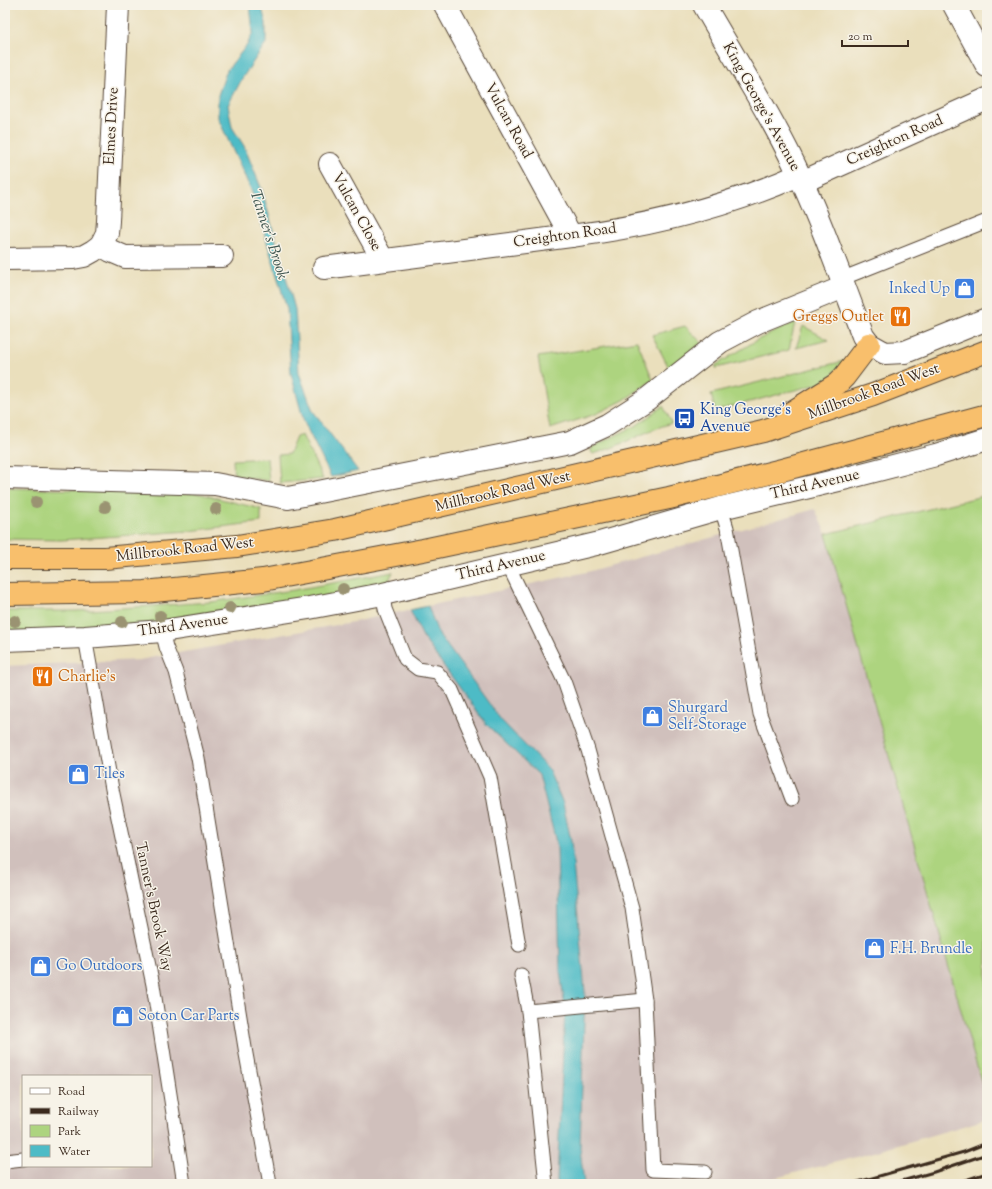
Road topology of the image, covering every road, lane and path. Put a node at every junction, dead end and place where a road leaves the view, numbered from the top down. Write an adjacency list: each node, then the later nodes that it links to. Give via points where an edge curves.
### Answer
1 (118, 5): 11 (street, Elmes Drive, via 108,221 107,233)
2 (445, 5): 10 (street, Vulcan Road)
3 (704, 5): 8 (street, King George's Avenue)
4 (954, 5): 5 (street)
5 (987, 66)
6 (987, 99): 8 (street, Creighton Road)
7 (330, 164): 14 (street, Vulcan Close)
8 (801, 178): 10 (street, Creighton Road, via 669,218); 16 (street, King George's Avenue)
9 (987, 221): 16 (lane)
10 (570, 236): 14 (street, Creighton Road)
11 (101, 245): 12 (street, via 125,257); 13 (street, via 84,256 73,258)
12 (222, 256)
13 (5, 259)
14 (383, 260): 15 (street, Creighton Road)
15 (324, 268)
16 (842, 283): 18 (street, King George's Avenue, via 863,336); 23 (street, via 720,342 646,400 607,425 570,442 288,498 215,484)
17 (987, 319): 18 (street, Millbrook Road West, via 905,352 885,353)
18 (869, 344): 21 (highway, via 836,384)
19 (987, 350): 21 (highway, Millbrook Road West, via 873,395)
20 (987, 415): 27 (highway, via 669,498 424,550 263,580 144,592)
21 (763, 431): 25 (highway, Millbrook Road West, via 328,531 237,546 105,558)
22 (987, 439): 24 (street, Third Avenue, via 847,478)
23 (5, 478)
24 (721, 508): 26 (street, Third Avenue, via 596,544); 32 (lane, via 727,528 760,714)
25 (5, 558)
26 (508, 565): 28 (street, Third Avenue); 35 (lane, via 564,681 588,750 632,908)
27 (5, 594)
28 (383, 594): 29 (street, Third Avenue); 33 (lane, via 385,610 405,659 418,669 437,672 452,690 490,777)
29 (162, 630): 30 (street, Third Avenue); 41 (lane, via 176,672 198,758)
30 (85, 637): 31 (street, Third Avenue); 40 (lane, Tanner's Brook Way, via 112,789 153,985)
31 (5, 640)
32 (792, 799)
33 (519, 945)
34 (521, 975): 36 (lane)
35 (645, 1000): 36 (lane); 39 (lane, via 654,1170)
36 (528, 1011): 42 (lane)
37 (22, 1159): 38 (lane)
38 (5, 1161)
39 (705, 1172)
40 (184, 1184)
41 (270, 1184)
42 (546, 1184)

